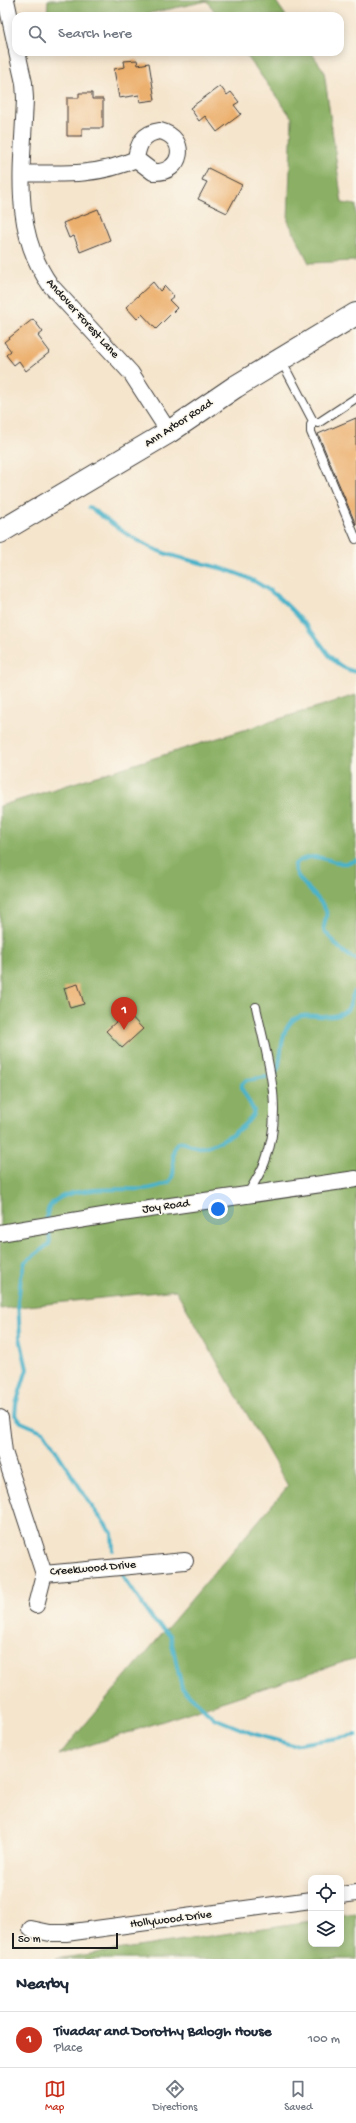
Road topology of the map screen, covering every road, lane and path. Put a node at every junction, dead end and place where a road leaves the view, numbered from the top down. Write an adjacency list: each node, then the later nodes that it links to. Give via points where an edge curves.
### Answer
1 (6, 0): 2 (street)
2 (12, 28)
3 (18, 56): 5 (street, Andover Forest Lane, via 25,98)
4 (136, 159): 5 (street, via 123,165 88,173)
5 (22, 173): 10 (street, Andover Forest Lane, via 23,219 31,252 39,270 66,304 131,373)
6 (356, 314): 7 (main road, Ann Arbor Road)
7 (280, 360): 9 (lane); 10 (main road, Ann Arbor Road)
8 (356, 398): 9 (lane, via 318,423)
9 (313, 421): 12 (lane, via 310,425 311,432)
10 (169, 432): 11 (main road, Ann Arbor Road)
11 (0, 532)
12 (356, 539)
13 (256, 1007): 15 (lane, via 275,1103 272,1135 265,1163)
14 (356, 1179): 15 (street, Joy Road)
15 (247, 1195): 16 (street, Joy Road)
16 (0, 1234)
17 (0, 1418): 19 (street, Creekwood Drive, via 4,1452)
18 (185, 1561): 19 (street, Creekwood Drive)
19 (44, 1574): 20 (street)
20 (36, 1605)
21 (356, 1893): 22 (street)
22 (344, 1895)
23 (308, 1900): 24 (street, Hollywood Drive, via 66,1933)
24 (31, 1929)

